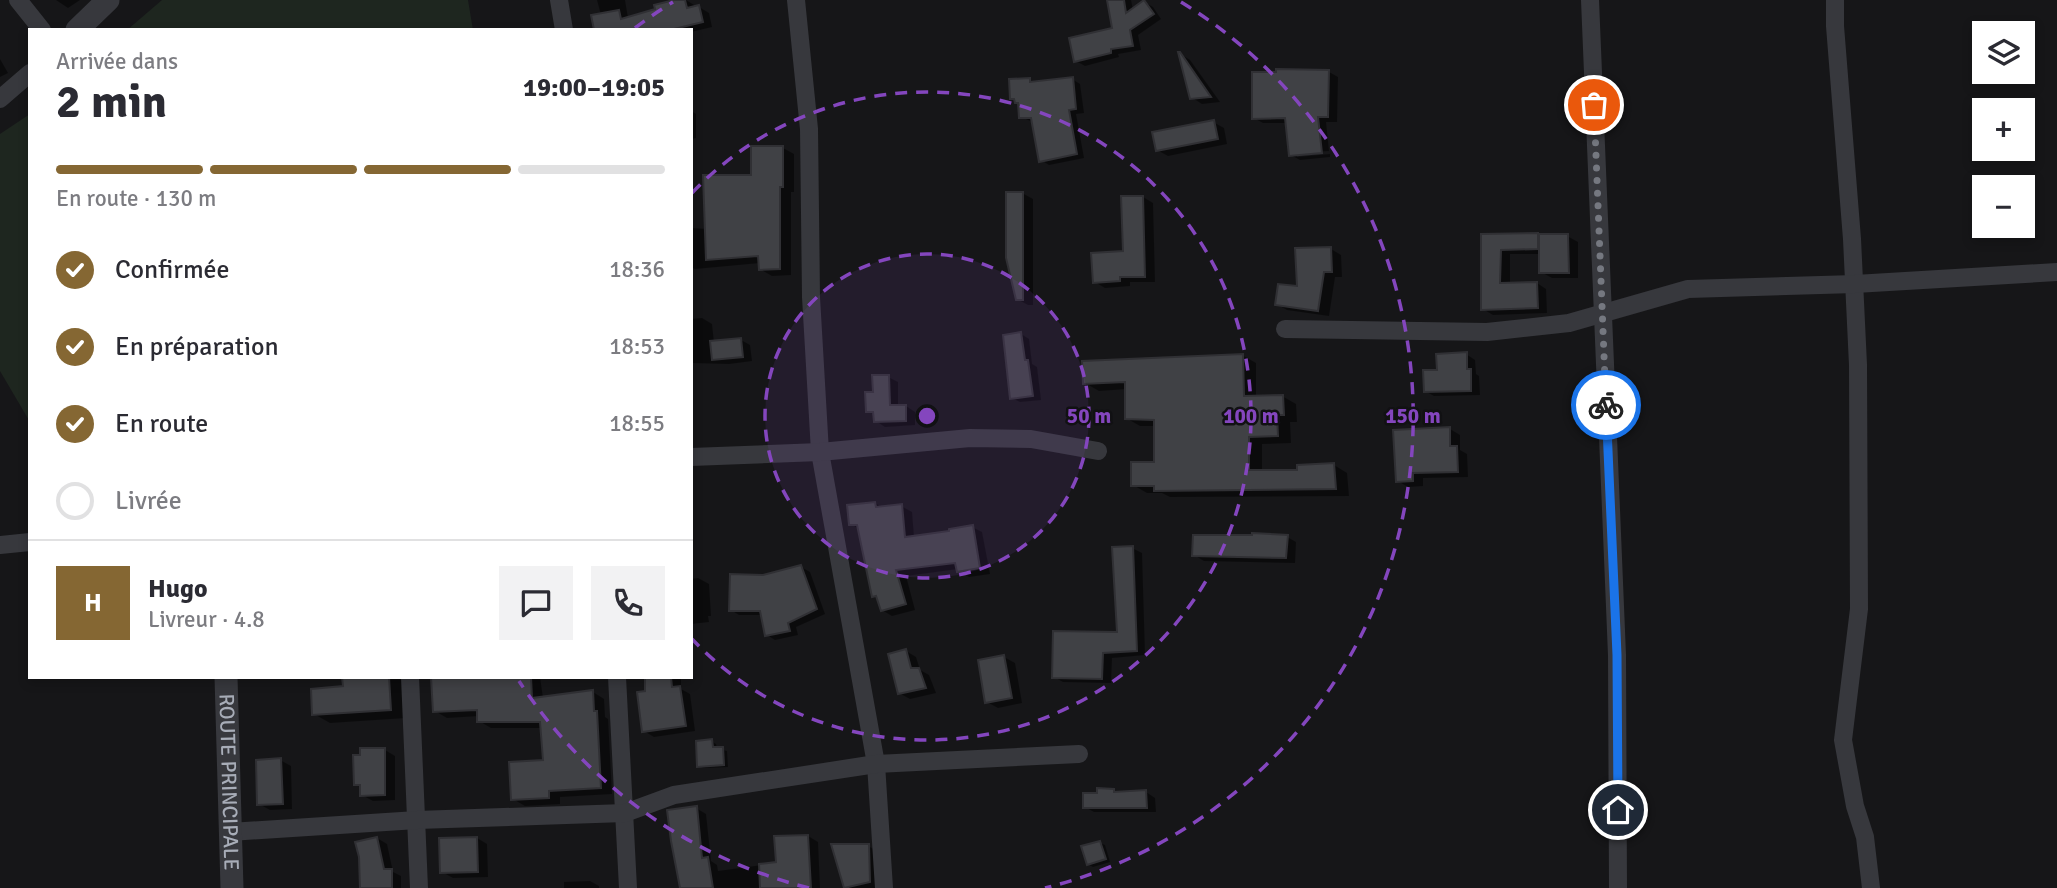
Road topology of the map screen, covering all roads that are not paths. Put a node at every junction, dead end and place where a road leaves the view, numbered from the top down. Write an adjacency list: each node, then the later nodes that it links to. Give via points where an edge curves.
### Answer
1 (18, 0): 7 (street)
2 (108, 0): 8 (street)
3 (559, 0): 9 (street)
4 (796, 0): 17 (street, via 809,129 811,297)
5 (1590, 0): 14 (street)
6 (1835, 0): 13 (street)
7 (40, 28)
8 (79, 28)
9 (564, 28)
10 (28, 75): 11 (street)
11 (0, 100)
12 (2057, 272): 13 (street)
13 (1854, 284): 14 (street, via 1688,289); 34 (street, via 1859,609 1843,740 1865,837)
14 (1602, 314): 15 (street, via 1569,323 1487,332); 33 (street, via 1617,655)
15 (1285, 329)
16 (1098, 451): 17 (street, via 1031,439 970,438)
17 (820, 452): 18 (street); 25 (street)
18 (693, 457)
19 (28, 542): 20 (street)
20 (0, 545)
21 (226, 679): 28 (street, ROUTE PRINCIPALE)
22 (411, 679): 27 (street)
23 (617, 679): 26 (street)
24 (1079, 754): 25 (street)
25 (876, 764): 26 (street, via 674,795); 32 (street)
26 (625, 813): 27 (street); 31 (street)
27 (417, 820): 28 (street); 30 (street)
28 (230, 832): 29 (street, ROUTE PRINCIPALE)
29 (232, 888)
30 (419, 888)
31 (628, 888)
32 (884, 888)
33 (1618, 888)
34 (1871, 888)

